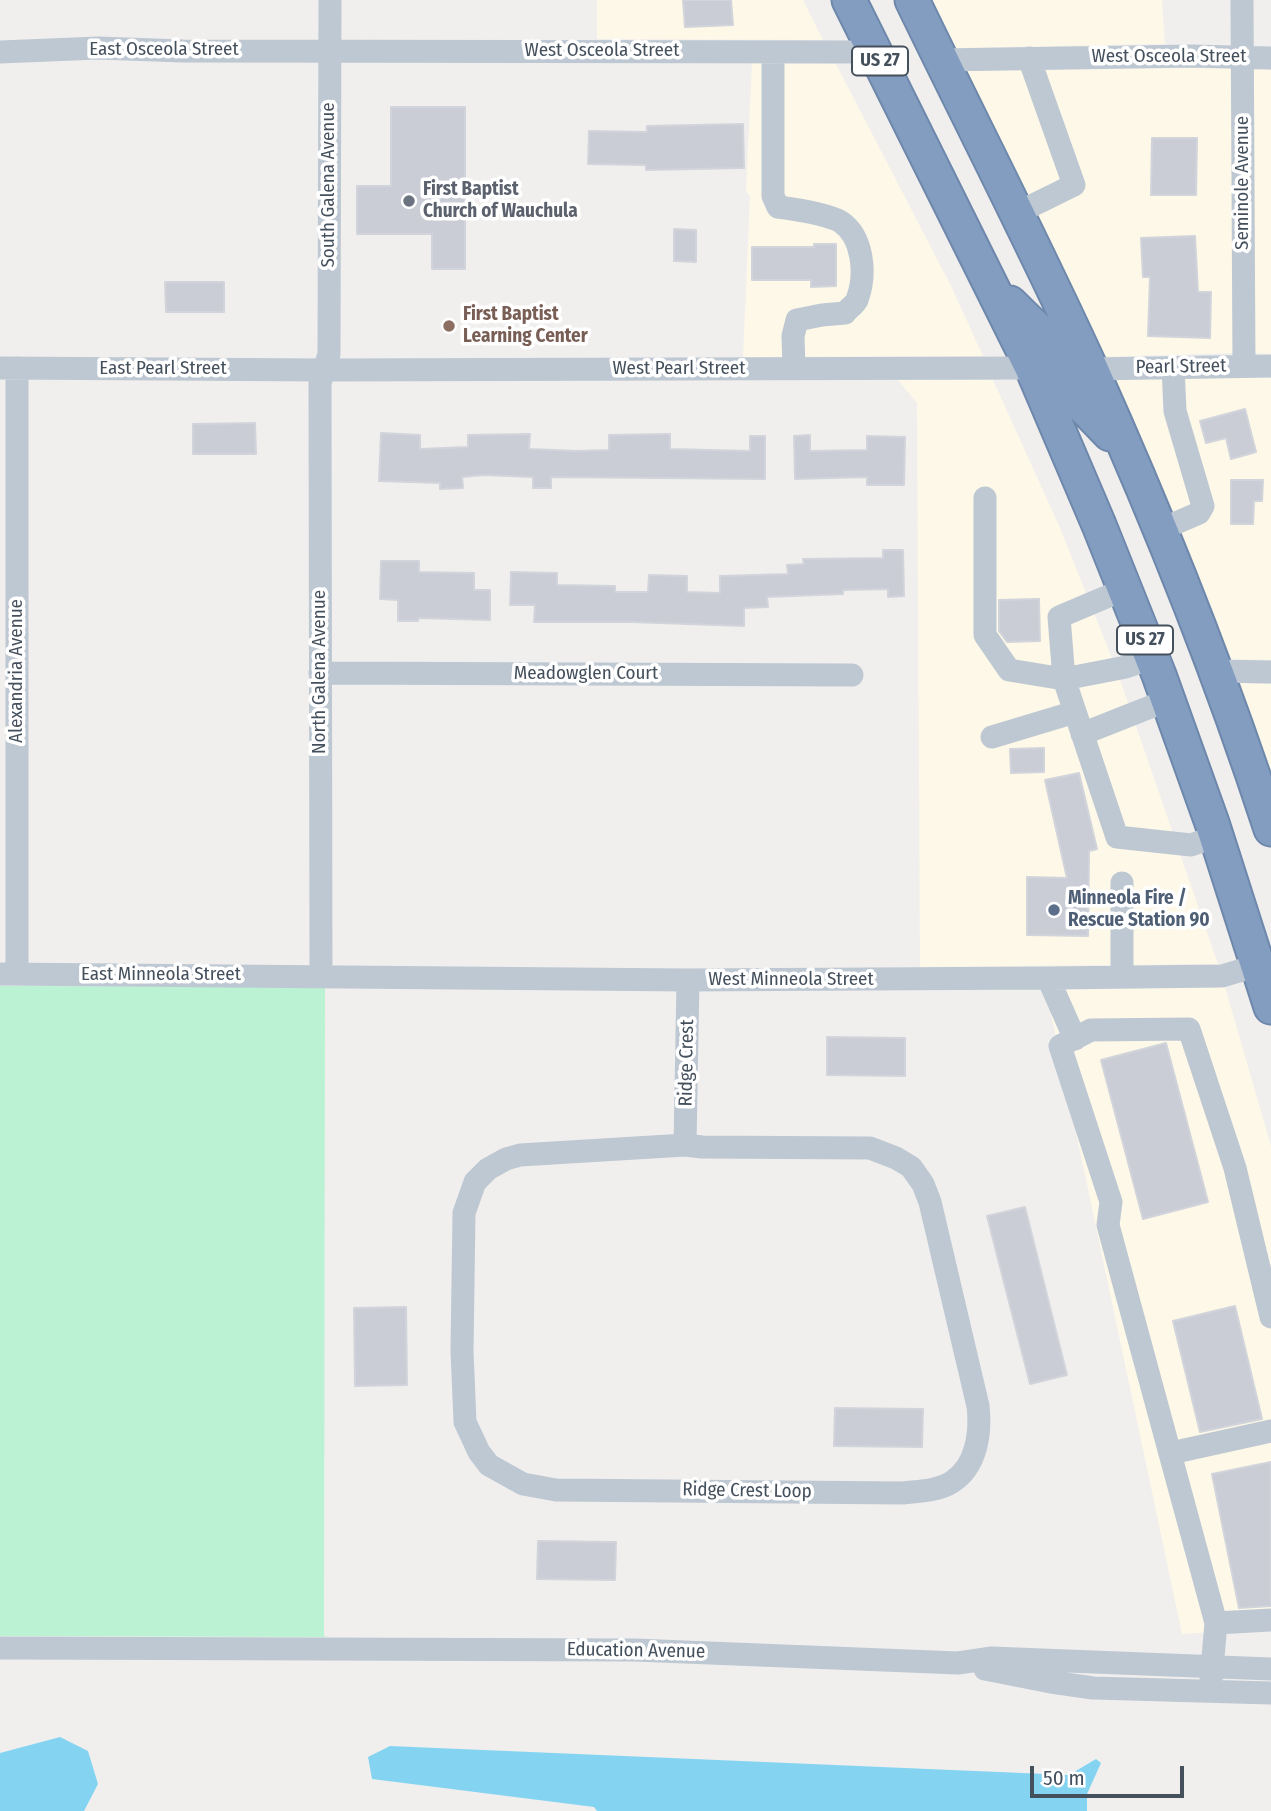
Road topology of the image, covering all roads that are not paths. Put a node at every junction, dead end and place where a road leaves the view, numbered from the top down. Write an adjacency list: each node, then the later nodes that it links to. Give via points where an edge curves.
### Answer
1 (330, 0): 5 (street, South Galena Avenue)
2 (849, 0): 8 (highway, US 27)
3 (912, 0): 12 (highway, US 27)
4 (1242, 0): 9 (street, Seminole Avenue)
5 (328, 50): 6 (street, East Osceola Street); 7 (street, West Osceola Street); 22 (street, South Galena Avenue, via 329,354)
6 (0, 52)
7 (773, 52): 8 (street, West Osceola Street); 19 (street, via 772,196 778,207 841,222 858,241 861,271 858,299 845,313 797,320)
8 (875, 52): 14 (highway, US 27)
9 (1243, 57): 10 (street, West Osceola Street); 11 (street, West Osceola Street); 15 (street, Seminole Avenue)
10 (1029, 58): 12 (street, West Osceola Street); 13 (street, via 1074,185)
11 (1271, 58)
12 (941, 60): 13 (highway, US 27)
13 (1015, 214): 21 (highway, US 27)
14 (991, 285): 20 (highway, US 27); 21 (highway, via 1045,338)
15 (1244, 365): 16 (street, Pearl Street); 17 (street, Pearl Street)
16 (1271, 366)
17 (1173, 367): 21 (street, Pearl Street); 25 (street, via 1174,411 1203,506 1199,513)
18 (9, 368): 22 (street, East Pearl Street); 41 (street, Alexandria Avenue)
19 (794, 368): 20 (street, West Pearl Street); 22 (street, West Pearl Street)
20 (1032, 368): 23 (highway, via 1078,401); 26 (highway, US 27)
21 (1091, 369): 23 (highway, US 27)
22 (325, 370): 30 (street, North Galena Avenue, via 320,383)
23 (1128, 453): 25 (highway, US 27)
24 (985, 498): 32 (street, via 985,635 1009,670)
25 (1160, 530): 28 (highway, US 27)
26 (1125, 589): 27 (highway, US 27); 32 (street, via 1059,617)
27 (1152, 658): 32 (street); 33 (highway, US 27)
28 (1215, 671): 29 (street); 37 (highway, US 27)
29 (1271, 672)
30 (320, 673): 31 (street, Meadowglen Court); 42 (street, North Galena Avenue)
31 (852, 675)
32 (1064, 679): 34 (street)
33 (1168, 700): 35 (street); 38 (highway, US 27)
34 (1075, 712): 35 (street); 36 (street)
35 (1082, 734): 38 (street, via 1117,837 1191,845)
36 (992, 737)
37 (1271, 829)
38 (1216, 836): 40 (highway, US 27)
39 (1122, 883): 43 (street)
40 (1259, 965): 43 (street, West Minneola Street, via 1222,976); 46 (highway, US 27)
41 (9, 974): 42 (street, East Minneola Street)
42 (321, 975): 45 (street, West Minneola Street)
43 (1122, 977): 44 (street, West Minneola Street)
44 (1048, 978): 45 (street, West Minneola Street); 47 (street)
45 (688, 980): 48 (street, Ridge Crest)
46 (1271, 1007)
47 (1075, 1039): 49 (street, via 1091,1030 1189,1029 1235,1168); 51 (street, via 1060,1046 1111,1202 1108,1225)
48 (685, 1145): 48 (street, Ridge Crest Loop, via 870,1149 911,1167 930,1202 978,1406 980,1426 974,1453 952,1482 903,1493 556,1490 523,1484 489,1465 465,1422 464,1213 475,1182 488,1169 520,1155)
49 (1271, 1317)
50 (1271, 1431): 51 (street)
51 (1171, 1453): 53 (street)
52 (1271, 1620): 53 (street)
53 (1216, 1623): 56 (street)
54 (0, 1648): 56 (street, Education Avenue, via 635,1650 958,1663 1093,1688)
55 (1271, 1669): 56 (street)
56 (1212, 1679): 57 (street)
57 (1271, 1693)

